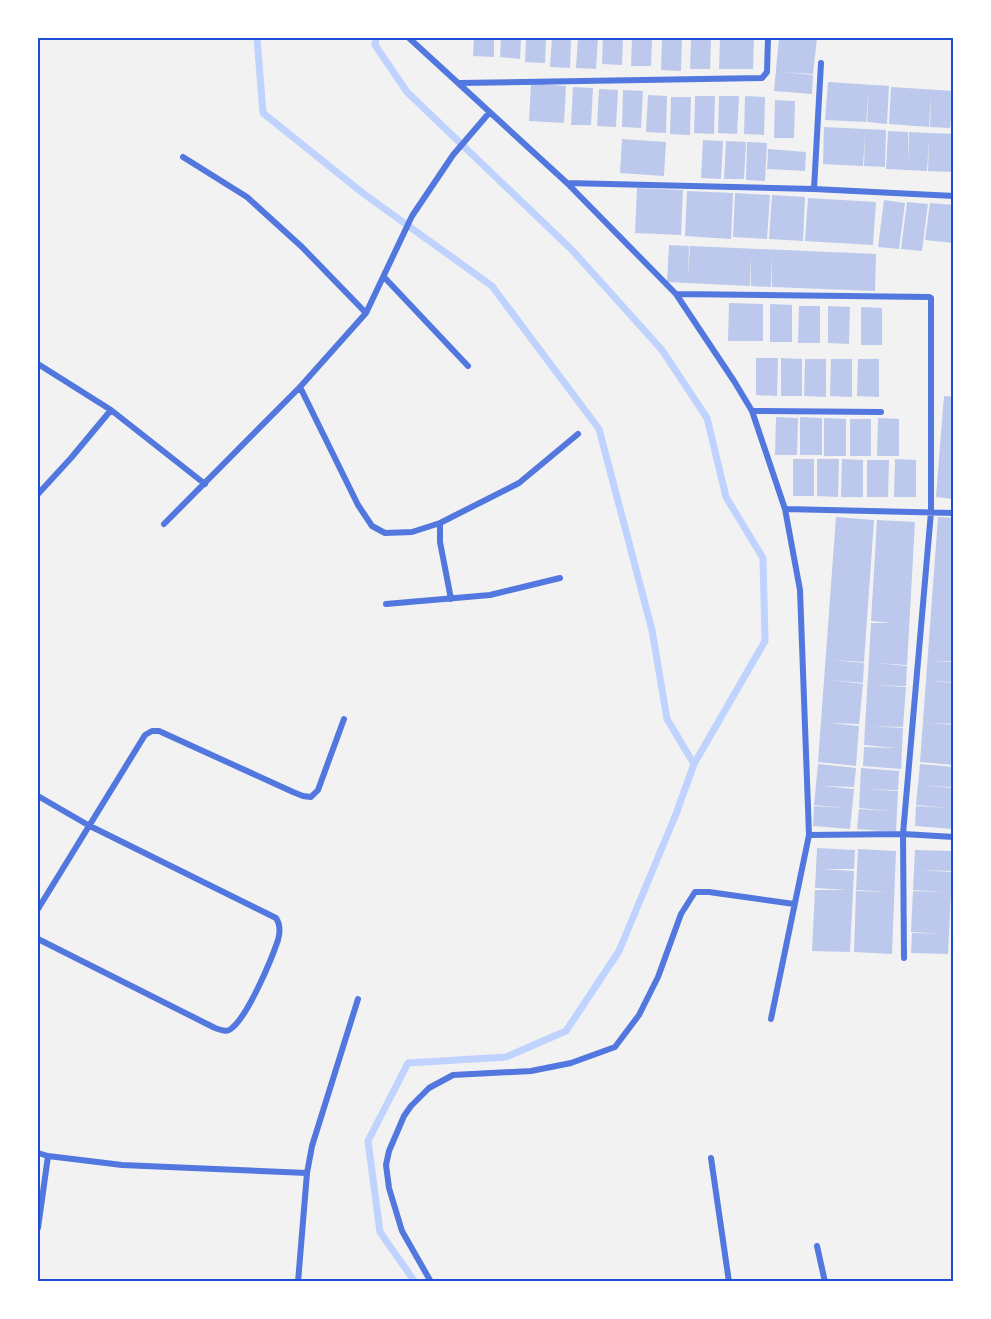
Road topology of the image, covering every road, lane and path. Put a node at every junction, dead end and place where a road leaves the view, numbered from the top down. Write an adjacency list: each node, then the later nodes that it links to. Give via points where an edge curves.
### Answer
1 (409, 38): 4 (street)
2 (768, 38): 4 (street, via 767,72 762,78)
3 (821, 63): 8 (street)
4 (460, 83): 5 (street)
5 (489, 113): 7 (street); 10 (street, via 453,155 412,216)
6 (183, 157): 12 (street, via 247,197)
7 (567, 183): 8 (street); 11 (street)
8 (814, 189): 9 (street)
9 (954, 196)
10 (384, 277): 12 (street); 14 (street)
11 (676, 294): 17 (street); 23 (street, via 931,298)
12 (366, 313): 15 (street)
13 (38, 364): 16 (street)
14 (468, 366)
15 (300, 387): 20 (street); 25 (street, via 372,526 385,533 412,532)
16 (111, 410): 20 (street); 21 (street)
17 (752, 411): 18 (street); 22 (street)
18 (881, 412)
19 (578, 434): 25 (street, via 519,483)
20 (205, 484): 26 (street)
21 (38, 494)
22 (785, 509): 23 (street); 34 (street, via 800,590)
23 (931, 512): 24 (street); 33 (street)
24 (954, 513)
25 (440, 523): 28 (street)
26 (164, 524)
27 (561, 578): 28 (street, via 490,595)
28 (451, 599): 29 (street)
29 (386, 604)
30 (344, 718): 32 (street, via 318,790 311,797 152,731 145,735)
31 (38, 796): 32 (street)
32 (88, 825): 37 (street); 38 (street, via 276,918 279,939 249,1005 232,1029 225,1031)
33 (903, 834): 34 (street); 35 (street); 39 (street)
34 (809, 835): 36 (street)
35 (954, 837)
36 (794, 904): 41 (street); 49 (street, via 695,892 681,914 639,1016 615,1047 577,1061 531,1071 453,1075 429,1088 411,1106 386,1165 402,1231)
37 (38, 909)
38 (38, 939)
39 (904, 958)
40 (358, 999): 45 (street)
41 (771, 1019)
42 (38, 1153): 43 (street)
43 (48, 1156): 45 (street, via 122,1165); 46 (street)
44 (711, 1158): 50 (street)
45 (307, 1173): 48 (street)
46 (38, 1228)
47 (817, 1246): 51 (street)
48 (298, 1281)
49 (431, 1281)
50 (729, 1281)
51 (825, 1281)

